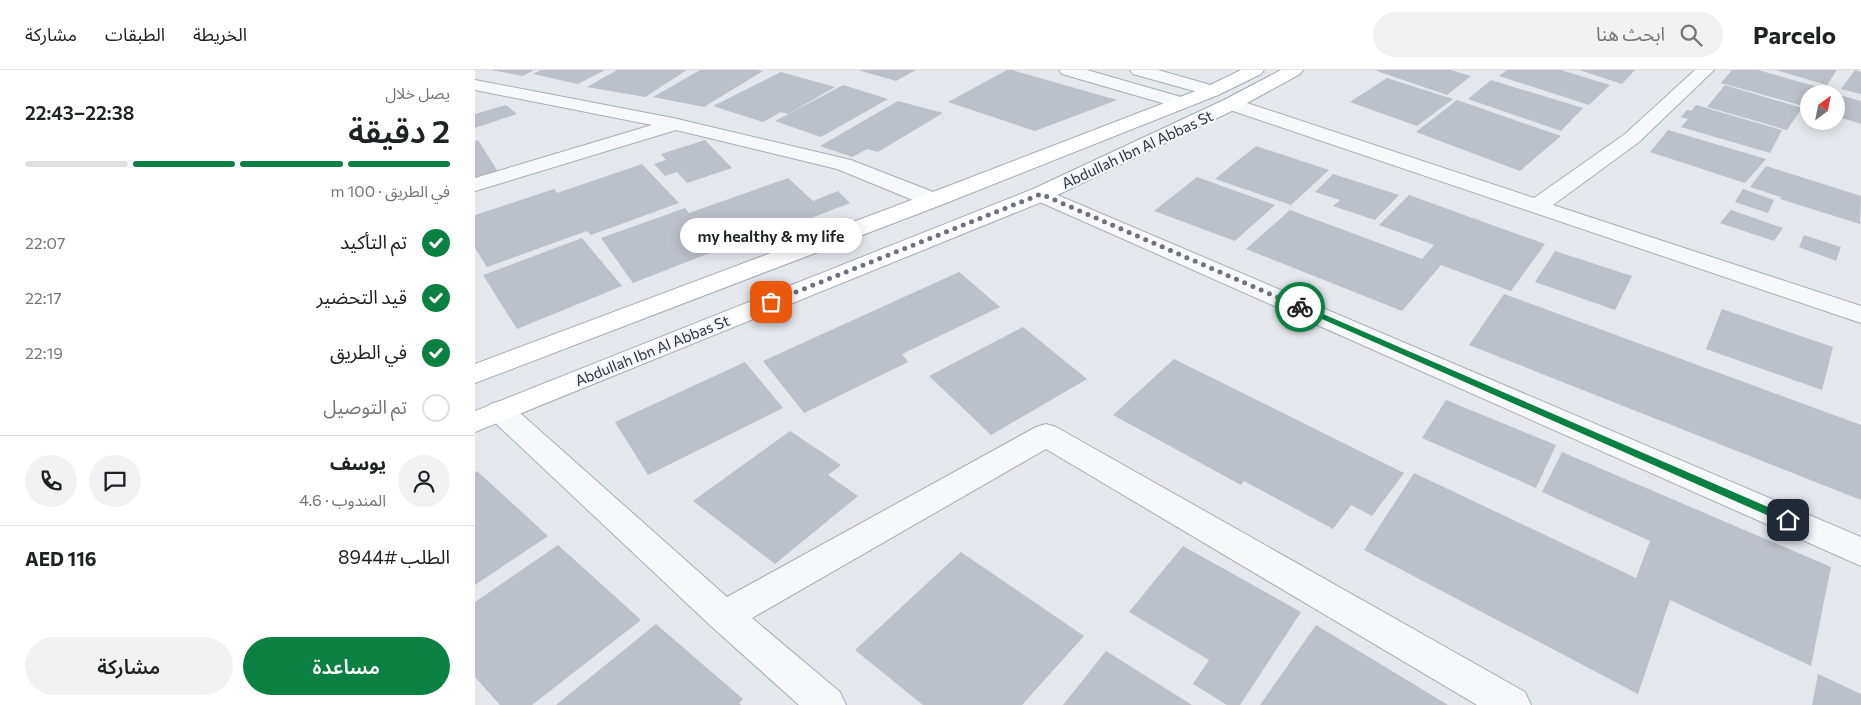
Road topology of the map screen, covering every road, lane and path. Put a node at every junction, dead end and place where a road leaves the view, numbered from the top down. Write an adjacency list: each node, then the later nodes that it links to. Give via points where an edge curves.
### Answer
1 (1069, 70): 8 (street)
2 (1139, 70): 7 (street)
3 (1255, 70): 7 (main road, Abdullah Ibn Al Abbas St)
4 (1295, 70): 9 (main road, Abdullah Ibn Al Abbas St)
5 (1705, 70): 14 (street, via 1632,138)
6 (475, 85): 10 (street)
7 (1212, 91): 8 (main road, Abdullah Ibn Al Abbas St)
8 (1182, 103): 13 (main road, Abdullah Ibn Al Abbas St)
9 (1231, 104): 12 (main road, Abdullah Ibn Al Abbas St); 14 (street)
10 (673, 124): 11 (street); 13 (street, via 844,164)
11 (475, 185)
12 (1041, 194): 17 (main road, Abdullah Ibn Al Abbas St); 18 (street)
13 (933, 200): 16 (main road, Abdullah Ibn Al Abbas St)
14 (1536, 206): 15 (street)
15 (1861, 315)
16 (475, 374)
17 (487, 417): 19 (street)
18 (1861, 552)
19 (724, 616): 20 (street); 21 (street, via 1046,435)
20 (827, 705)
21 (1512, 705)

